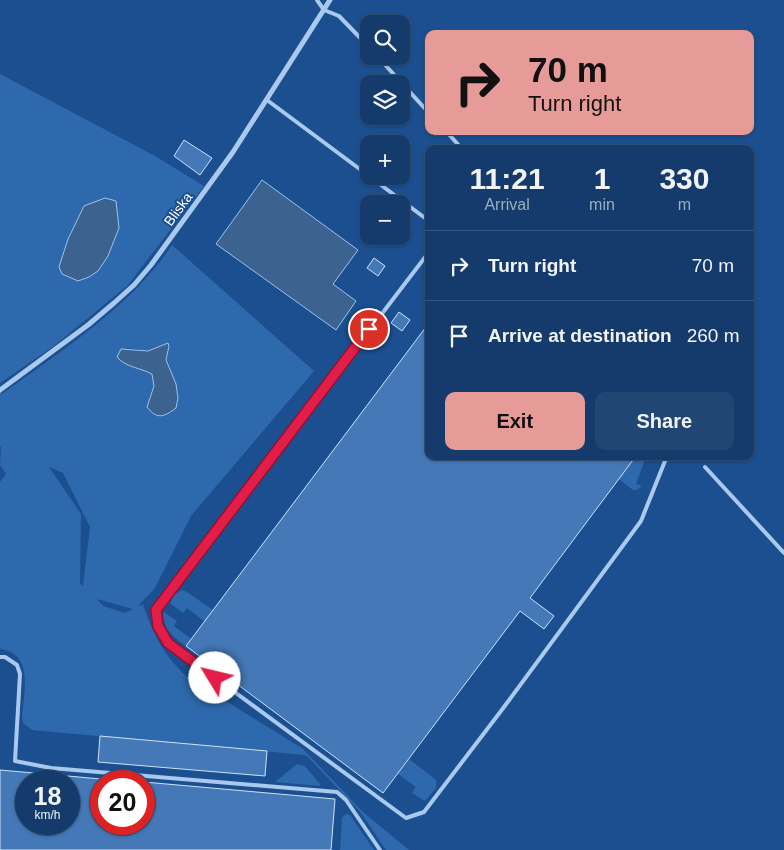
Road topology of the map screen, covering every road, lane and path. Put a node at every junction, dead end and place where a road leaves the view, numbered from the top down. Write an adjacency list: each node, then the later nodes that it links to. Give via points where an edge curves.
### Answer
1 (317, 0): 3 (lane)
2 (330, 0): 3 (street, Bliska)
3 (324, 10): 4 (lane, via 339,16); 6 (street, Bliska)
4 (360, 38)
5 (385, 65): 7 (lane)
6 (267, 100): 10 (lane); 14 (street, Bliska, via 233,152 134,285 88,325)
7 (425, 109)
8 (450, 135): 9 (lane)
9 (458, 145)
10 (360, 169)
11 (381, 185): 12 (lane)
12 (425, 218)
13 (425, 257): 15 (lane, via 156,610 158,626 168,643 406,818 424,812 641,521)
14 (0, 390)
15 (665, 460)
16 (705, 467): 17 (lane)
17 (784, 553)
18 (0, 657): 19 (lane, via 17,664 20,674 15,761 51,768 337,792)
19 (380, 850)

